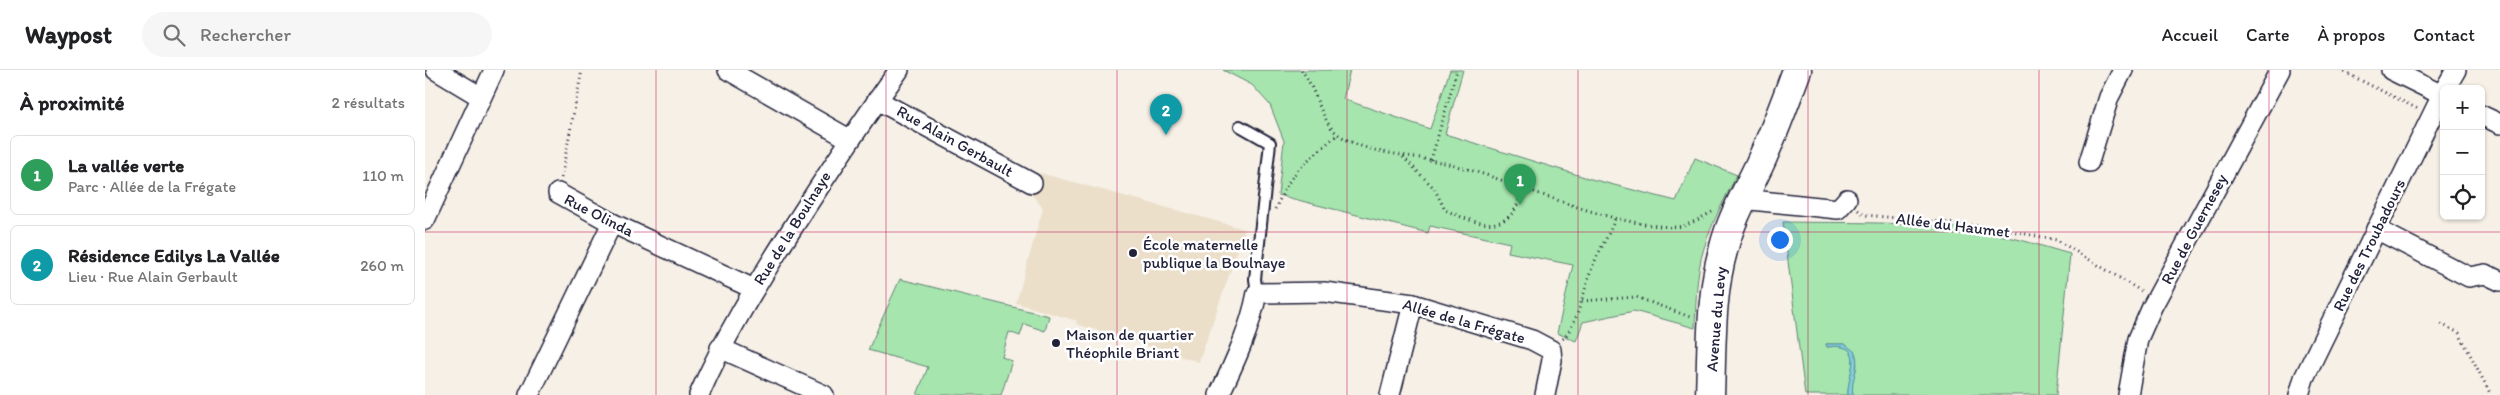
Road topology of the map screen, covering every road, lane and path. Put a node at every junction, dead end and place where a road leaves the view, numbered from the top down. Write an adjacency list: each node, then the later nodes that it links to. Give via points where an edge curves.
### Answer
1 (436, 70): 16 (street)
2 (494, 70): 16 (street)
3 (582, 70): 30 (path, Rue Olinda)
4 (728, 70): 24 (street)
5 (899, 70): 17 (street, Rue de la Boulnaye)
6 (1301, 70): 23 (path, via 1317,104)
7 (1457, 70): 26 (path)
8 (1797, 70): 31 (street, Avenue du Levy, via 1779,120)
9 (2123, 70): 27 (street, via 2109,97)
10 (2280, 70): 43 (street, Rue de Guernesey)
11 (2340, 70): 19 (path)
12 (2391, 70): 15 (street)
13 (2456, 70): 14 (street, Rue des Troubadours)
14 (2448, 85)
15 (2440, 91)
16 (481, 97): 34 (street)
17 (877, 100): 24 (street, Rue de la Boulnaye); 28 (street, Rue Alain Gerbault)
18 (2440, 101): 19 (street, Rue des Troubadours)
19 (2432, 116): 36 (street, Rue des Troubadours)
20 (2485, 117): 21 (street)
21 (2500, 124)
22 (1240, 126): 37 (lane, via 1270,143)
23 (1338, 134): 25 (path, via 1381,153); 37 (path, via 1299,168)
24 (849, 139): 39 (street, Rue de la Boulnaye)
25 (1402, 156): 26 (path); 29 (path, via 1434,188 1445,210 1467,220 1492,225 1505,219 1514,211)
26 (1431, 160): 29 (path)
27 (2089, 162)
28 (1032, 183)
29 (1523, 188): 33 (path)
30 (557, 193): 35 (street, Rue Olinda)
31 (1743, 199): 32 (street, via 1838,210); 33 (path, via 1678,227); 44 (street, Avenue du Levy, via 1723,247)
32 (1847, 199): 43 (path, Allée du Haumet, via 1865,215 1991,227 2057,240 2147,295)
33 (1616, 216): 41 (path, via 1594,263)
34 (425, 220)
35 (612, 223): 39 (street, Rue Olinda); 48 (street)
36 (2375, 230): 38 (street, via 2469,277 2485,274); 56 (street, Rue des Troubadours, via 2304,378)
37 (1260, 232): 40 (lane, via 1255,278)
38 (2500, 281)
39 (754, 289): 46 (street, Rue de la Boulnaye)
40 (1257, 293): 42 (street, Allée de la Frégate, via 1324,292); 51 (street, via 1239,353)
41 (1582, 301): 44 (path, via 1636,297); 47 (path, via 1565,337)
42 (1413, 304): 47 (street, Allée de la Frégate, via 1532,340); 52 (street)
43 (2152, 307): 55 (street, Rue de Guernesey, via 2138,339)
44 (1712, 324): 54 (street, Avenue du Levy)
45 (2441, 324): 57 (path, via 2459,333)
46 (720, 348): 49 (street, Rue de la Boulnaye); 50 (street)
47 (1551, 350): 53 (street)
48 (529, 395)
49 (699, 395)
50 (823, 395)
51 (1219, 395)
52 (1390, 395)
53 (1545, 395)
54 (1710, 395)
55 (2128, 395)
56 (2299, 395)
57 (2491, 395)

